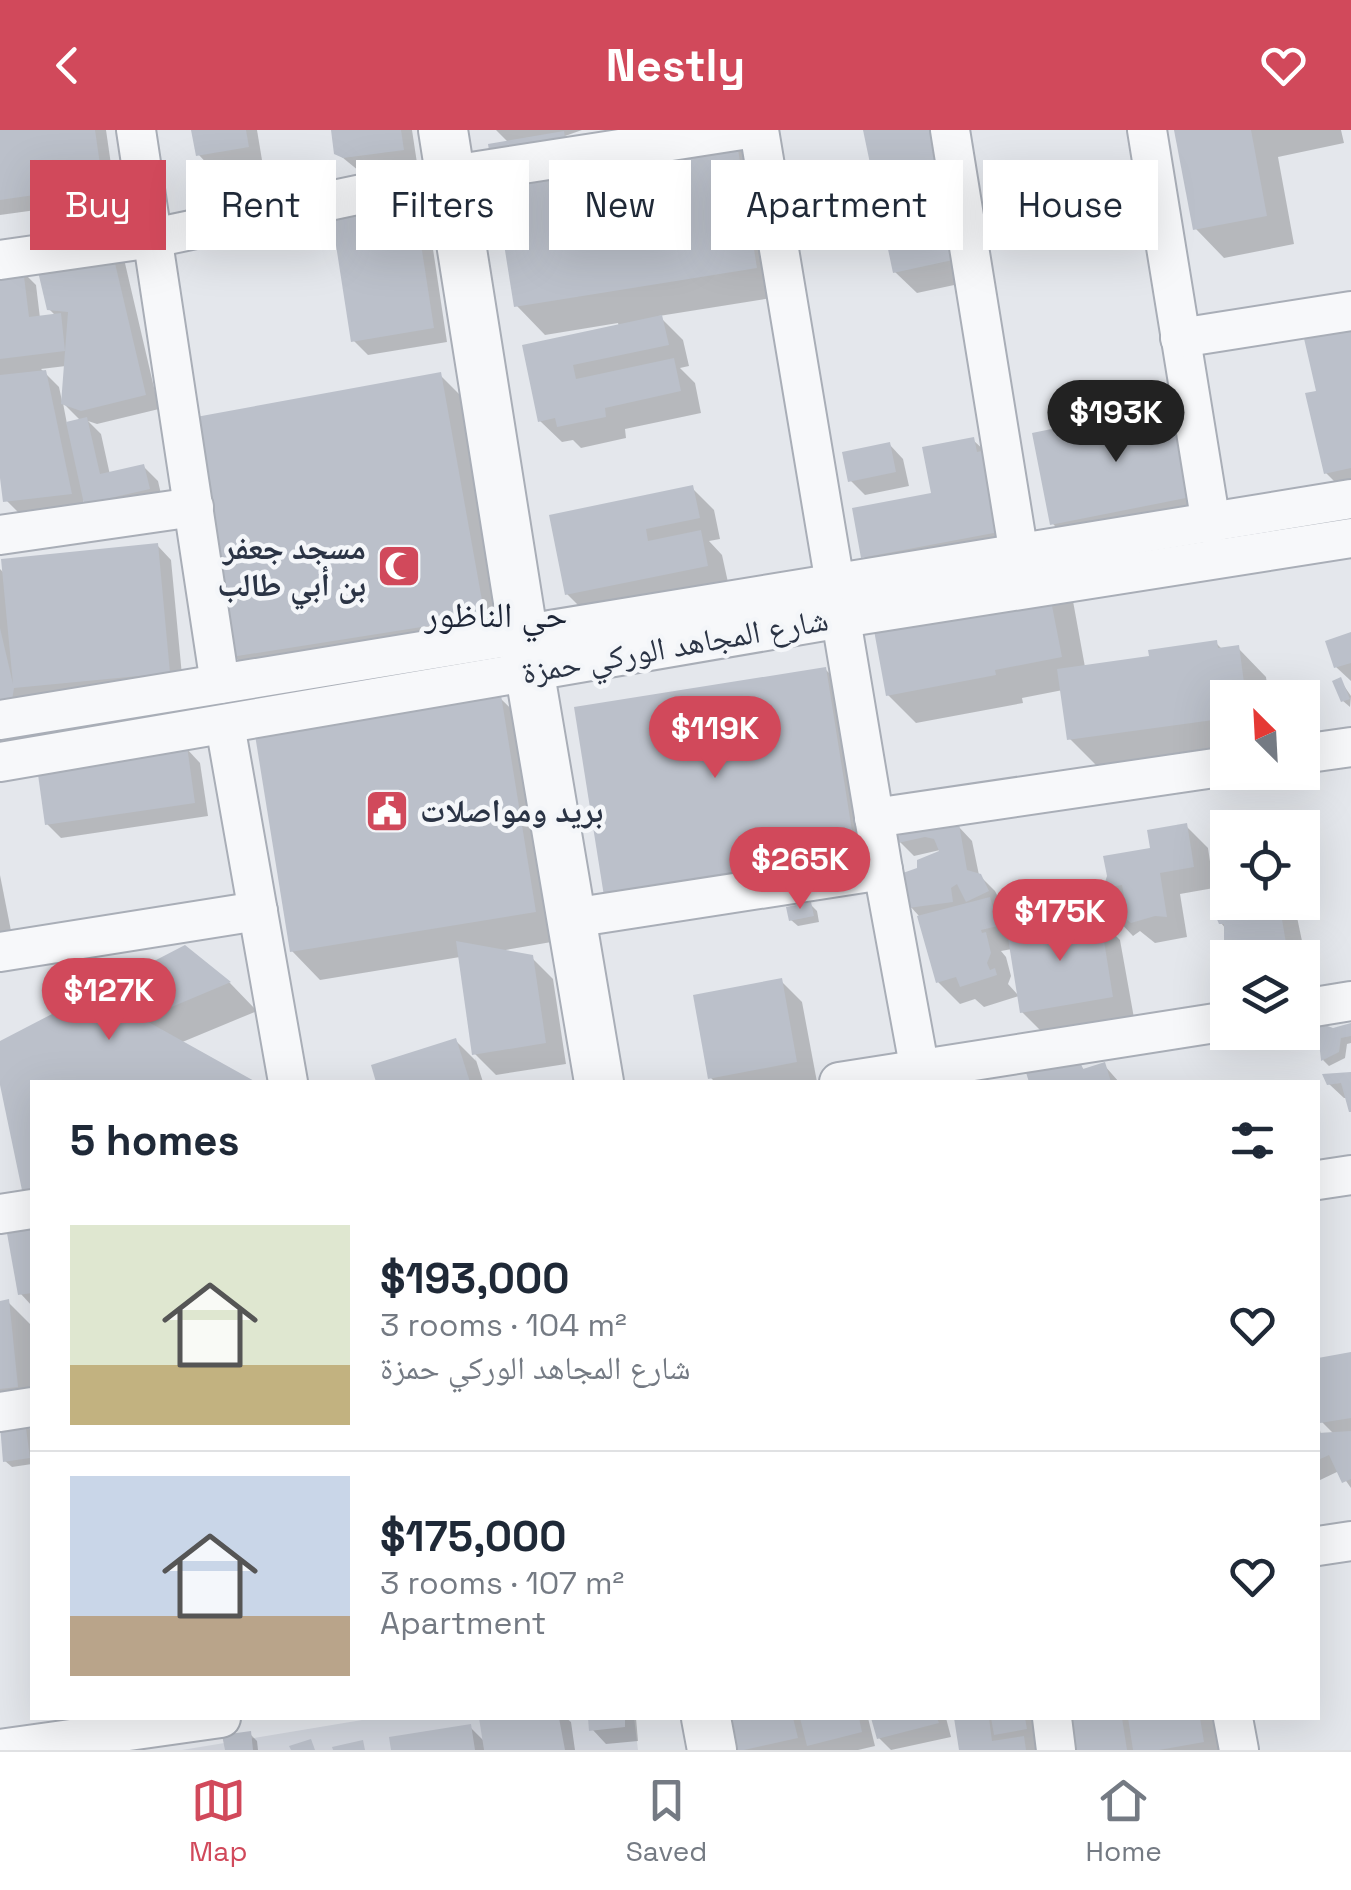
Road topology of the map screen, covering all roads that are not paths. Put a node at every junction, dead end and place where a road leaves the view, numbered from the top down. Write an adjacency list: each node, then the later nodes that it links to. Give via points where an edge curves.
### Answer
1 (136, 130): 8 (street)
2 (742, 130): 6 (street)
3 (759, 130): 21 (street)
4 (950, 130): 20 (street)
5 (1146, 130): 14 (street)
6 (637, 138): 7 (street)
7 (448, 153): 9 (street); 22 (street)
8 (141, 160)
9 (166, 234)
10 (70, 250): 12 (street)
11 (155, 250): 16 (street)
12 (0, 260)
13 (1351, 311): 14 (street)
14 (1180, 338): 17 (street)
15 (1351, 499): 17 (street, شارع المجاهد الوركي حمزة)
16 (194, 508): 18 (street); 23 (street)
17 (1211, 524): 20 (street, شارع المجاهد الوركي حمزة)
18 (0, 535)
19 (1351, 538): 21 (street, شارع المجاهد الوركي حمزة)
20 (1019, 554): 21 (street, شارع المجاهد الوركي حمزة)
21 (839, 601): 22 (street, شارع المجاهد الوركي حمزة); 30 (street)
22 (526, 652): 23 (street, شارع المجاهد الوركي حمزة); 25 (street, شارع المجاهد الوركي حمزة); 33 (street)
23 (220, 684): 24 (street, شارع المجاهد الوركي حمزة)
24 (0, 720)
25 (225, 725): 28 (street, شارع المجاهد الوركي حمزة); 32 (street)
26 (1351, 747): 27 (street)
27 (1320, 751)
28 (0, 762)
29 (1210, 769): 30 (street)
30 (874, 818): 31 (street)
31 (883, 870): 33 (street); 38 (street)
32 (258, 911): 34 (street); 40 (street)
33 (572, 918): 41 (street)
34 (0, 952)
35 (1351, 1001): 36 (street)
36 (1320, 1006)
37 (1210, 1025): 39 (street)
38 (920, 1070): 39 (street); 42 (street)
39 (1010, 1070)
40 (288, 1080)
41 (599, 1080)
42 (852, 1080)
43 (1351, 1175): 44 (street)
44 (1320, 1180)
45 (30, 1209): 46 (street)
46 (0, 1214)
47 (30, 1407): 48 (street)
48 (0, 1412)
49 (1351, 1541): 50 (street)
50 (1320, 1546)
51 (207, 1720): 55 (street)
52 (706, 1720): 56 (street)
53 (1052, 1720): 57 (street)
54 (1233, 1720): 58 (street)
55 (0, 1749)
56 (712, 1750)
57 (1056, 1750)
58 (1239, 1750)

